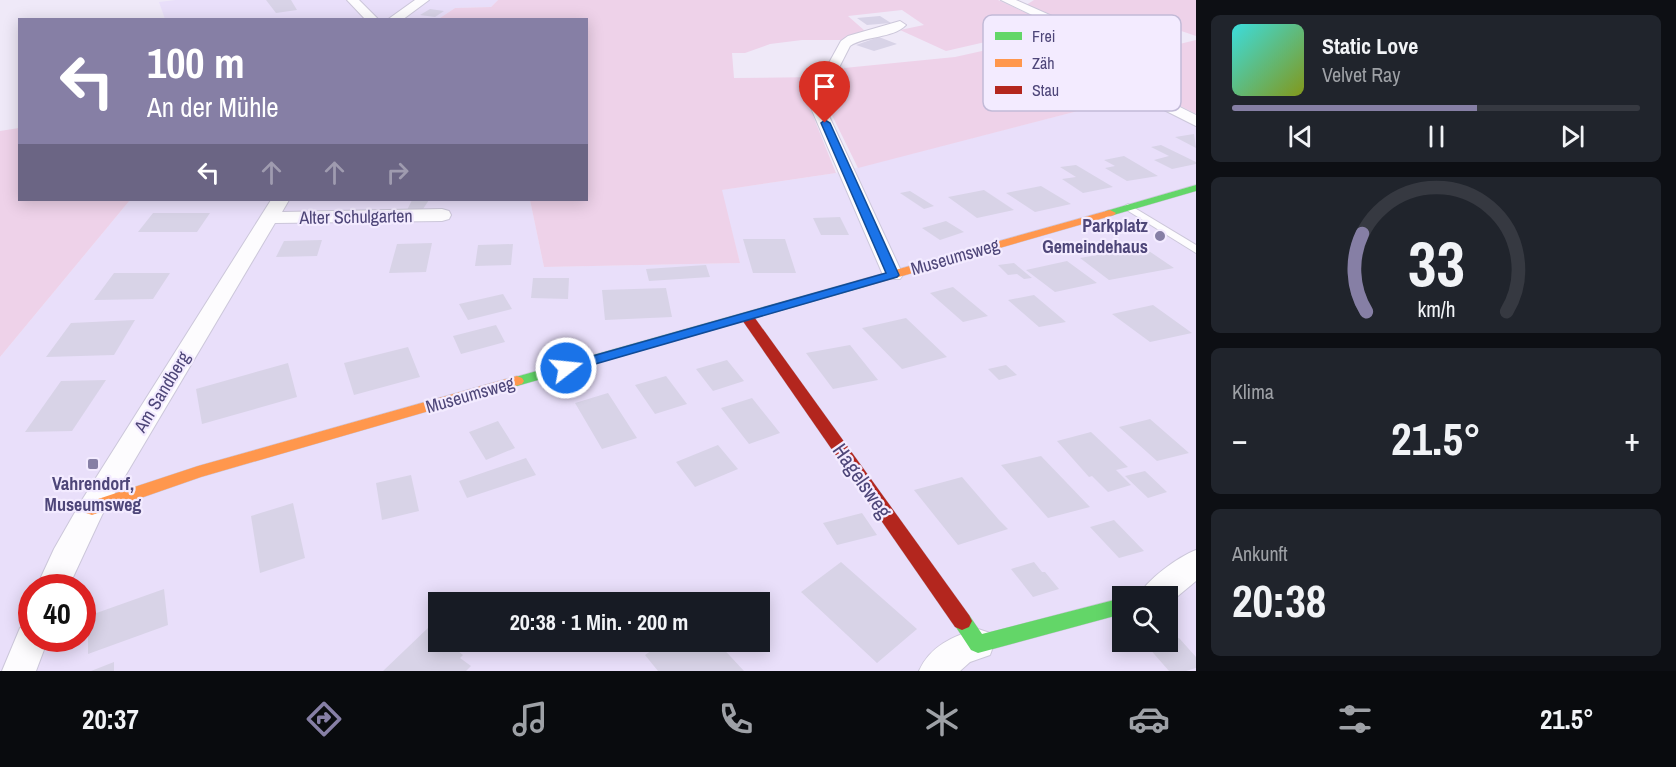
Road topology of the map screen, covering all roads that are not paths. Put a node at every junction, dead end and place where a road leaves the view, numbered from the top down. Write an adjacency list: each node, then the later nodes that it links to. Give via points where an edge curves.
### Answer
1 (353, 0): 5 (street)
2 (423, 0): 6 (street)
3 (1007, 0): 4 (street)
4 (1040, 15)
5 (372, 18)
6 (396, 18)
7 (900, 25): 15 (street, via 845,44 815,101)
8 (1176, 111): 9 (street)
9 (1196, 121)
10 (1196, 188): 11 (street, Museumsweg)
11 (1128, 207): 14 (lane); 15 (street, Museumsweg)
12 (274, 209): 13 (street, Alter Schulgarten); 17 (street, Am Sandberg)
13 (442, 215)
14 (1196, 250)
15 (893, 275): 16 (street, Museumsweg)
16 (747, 317): 17 (street, Museumsweg, via 198,472); 22 (street, Hagelsweg)
17 (92, 508): 19 (street, Am Sandberg)
18 (1196, 564): 20 (street)
19 (58, 574)
20 (1168, 586)
21 (1112, 609): 22 (street)
22 (978, 644): 25 (street, via 959,650)
23 (27, 652): 24 (street)
24 (19, 671)
25 (936, 671)

